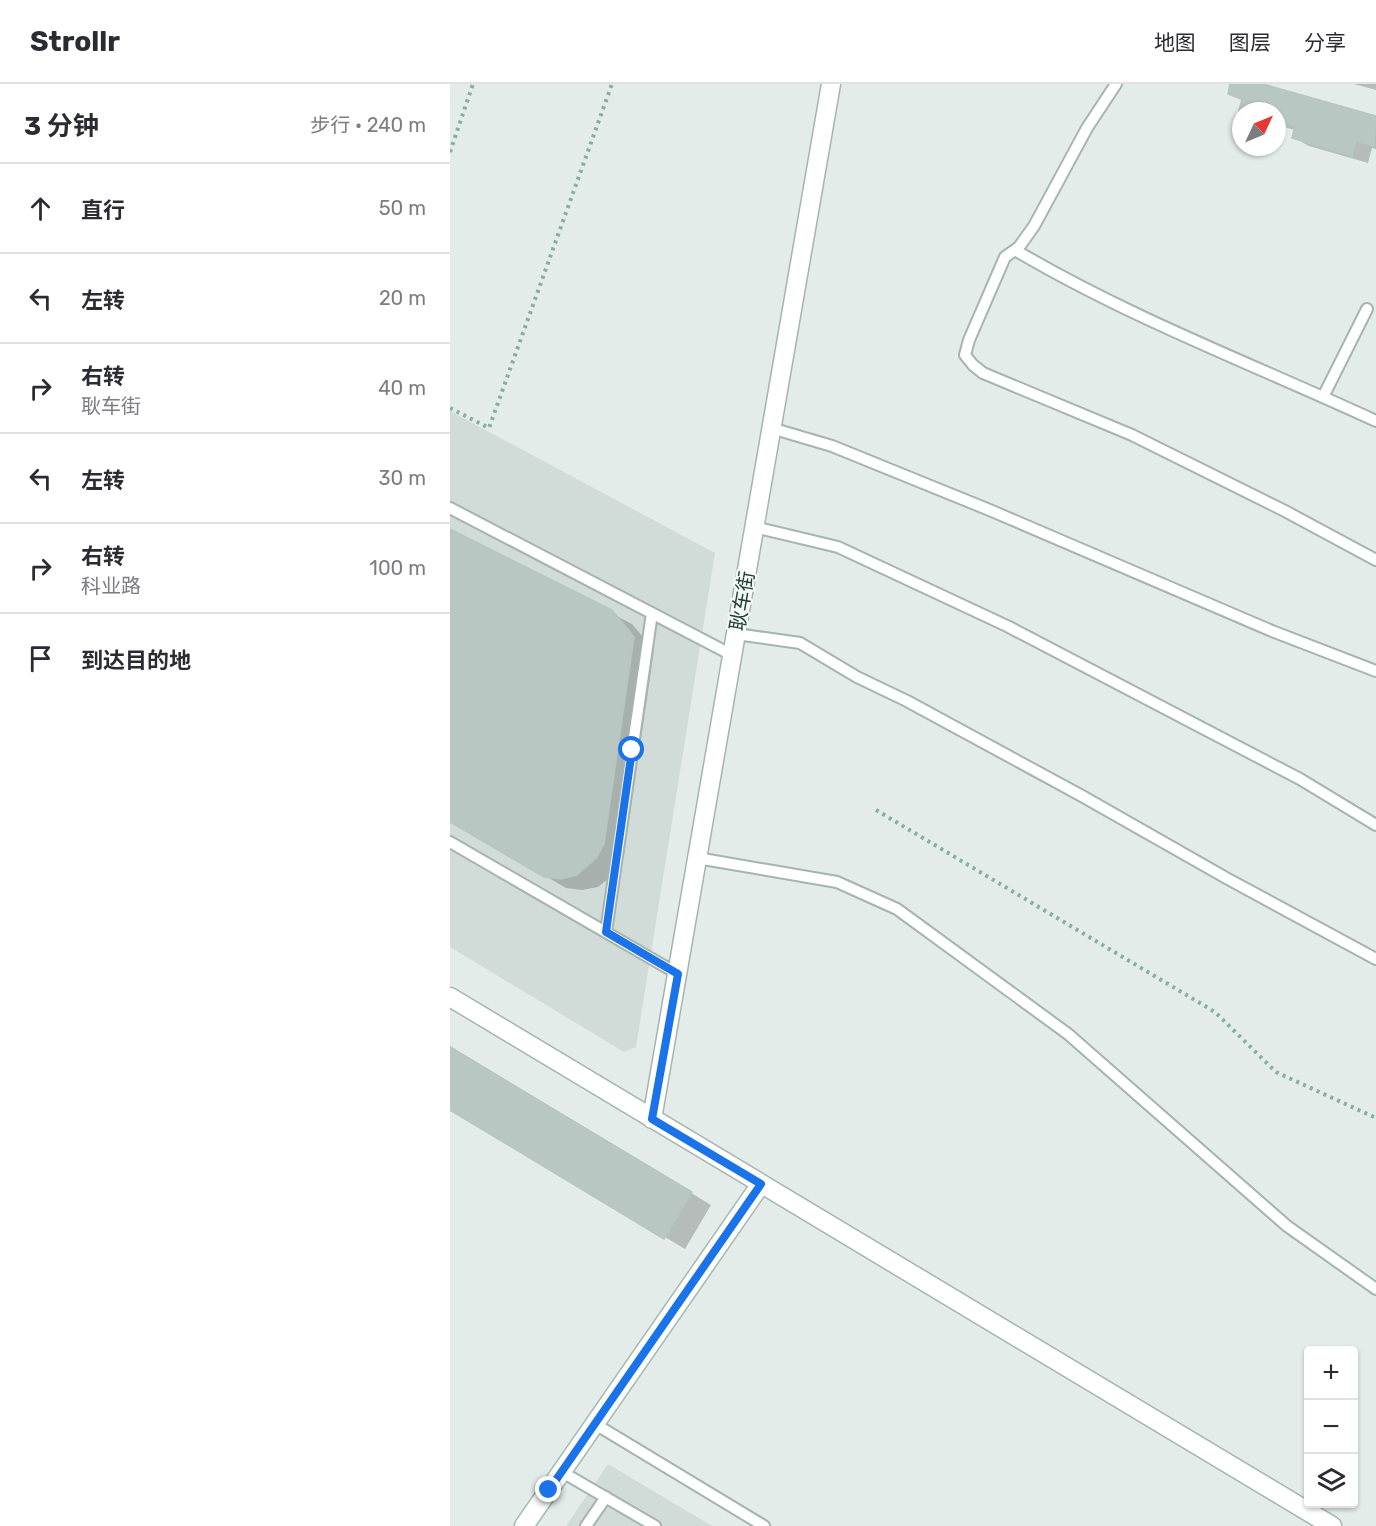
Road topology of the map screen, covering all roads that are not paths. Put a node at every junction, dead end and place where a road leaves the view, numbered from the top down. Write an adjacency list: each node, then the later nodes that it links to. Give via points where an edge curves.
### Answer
1 (831, 84): 7 (street, 耿车街)
2 (1116, 84): 3 (lane, via 1087,128 1034,226)
3 (1015, 250): 5 (lane, via 1188,340); 10 (lane, via 1005,257 969,340 965,355 973,365 983,373 1132,435)
4 (1367, 309): 5 (lane)
5 (1323, 397): 6 (lane)
6 (1376, 422)
7 (771, 428): 9 (street, 耿车街); 14 (lane, via 832,446)
8 (450, 508): 11 (lane)
9 (754, 527): 12 (street, 耿车街); 15 (lane, via 838,547 1007,626 1210,730)
10 (1376, 560)
11 (652, 613): 13 (lane); 18 (lane)
12 (736, 634): 13 (street, 耿车街); 19 (lane, via 800,643)
13 (732, 655): 17 (street, 耿车街)
14 (1376, 671)
15 (1376, 825)
16 (450, 842): 18 (lane)
17 (698, 858): 20 (street, 耿车街); 24 (lane, via 837,882 897,909 1068,1034 1287,1226)
18 (606, 932): 20 (lane)
19 (1376, 959)
20 (678, 974): 22 (street, 耿车街)
21 (450, 997): 22 (street)
22 (652, 1119): 23 (street)
23 (761, 1184): 25 (street); 32 (street)
24 (1376, 1289)
25 (595, 1424): 26 (street); 31 (lane)
26 (562, 1472): 27 (lane); 28 (street)
27 (606, 1497): 29 (lane); 30 (lane)
28 (524, 1526)
29 (586, 1526)
30 (655, 1526)
31 (764, 1526)
32 (1332, 1526)

